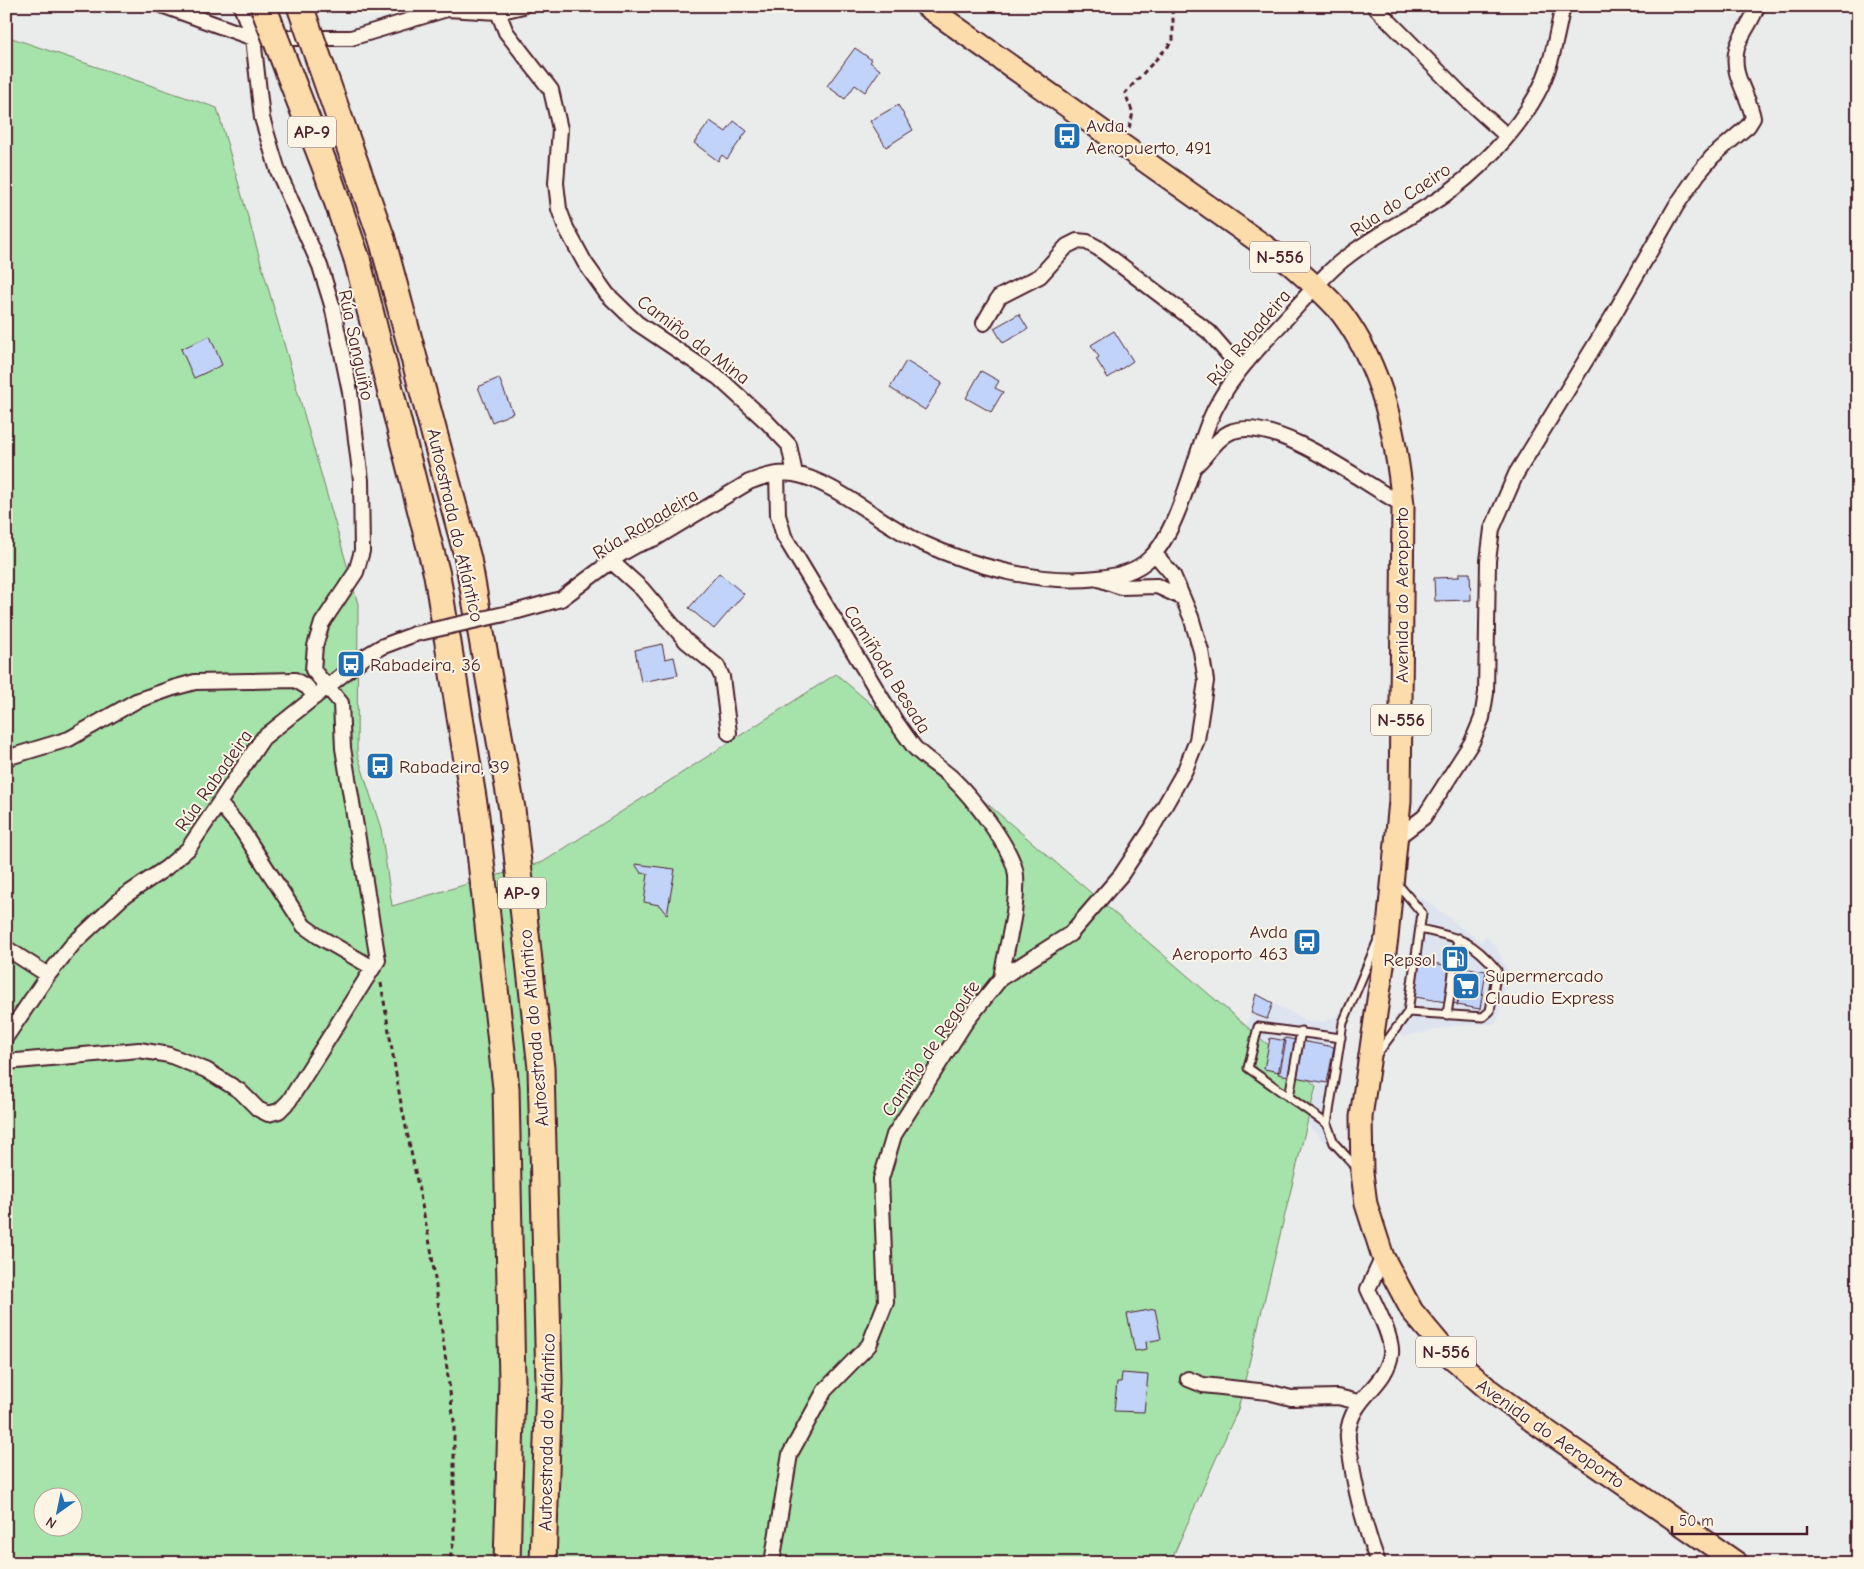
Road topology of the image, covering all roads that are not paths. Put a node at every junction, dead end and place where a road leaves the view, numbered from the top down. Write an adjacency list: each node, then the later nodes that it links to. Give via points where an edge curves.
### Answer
1 (164, 6): 11 (street)
2 (241, 6): 11 (street, Rúa Sanguiño)
3 (263, 6): 51 (highway, Autoestrada do Atlántico / AP-9, bridge, via 326,168 357,259 437,575 476,816 506,1088 512,1382)
4 (300, 6): 52 (highway, Autoestrada do Atlántico / AP-9, bridge, via 382,239 468,559 512,809 540,1068 549,1382)
5 (523, 6): 10 (street)
6 (926, 6): 13 (main road, Avenida do Aeroporto / N-556, via 1290,264)
7 (1374, 6): 12 (street)
8 (1563, 6): 12 (street, Rúa do Caeiro, via 1550,66 1537,95)
9 (1757, 6): 29 (street, via 1737,47 1736,58 1742,90 1753,118 1712,157 1676,206 1508,490 1492,529 1488,560 1486,693 1482,718 1472,742 1424,817)
10 (498, 12): 11 (street, via 447,9 351,38); 18 (street, Camiño da Mina, via 506,32 551,90 560,128 556,183 559,209 585,263 607,294 637,323 719,378 767,422 789,445)
11 (253, 38): 24 (street, Rúa Sanguiño, via 262,118 278,171 320,266 332,305 350,392 361,480 362,551 356,572 322,623 314,646 313,670)
12 (1507, 136): 13 (street, Rúa do Caeiro, via 1443,196 1348,255)
13 (1316, 286): 15 (street, Rúa Rabadeira); 19 (main road, Avenida do Aeroporto / N-556, via 1342,315 1368,359 1384,395 1398,456)
14 (984, 323): 15 (street, via 999,296 1040,276 1067,246 1077,241 1086,242 1189,315 1209,332)
15 (1241, 369): 16 (street, Rúa Rabadeira, via 1213,413)
16 (1191, 469): 19 (street, Rúa Rabadeira, via 1232,431 1265,433 1309,448); 20 (street, Rúa Rabadeira, via 1174,518)
17 (777, 474): 18 (street, Rúa Rabadeira); 21 (street, Rúa Rabadeira, via 749,482); 37 (street, Camiñoda Besada, via 778,515 784,536 896,722 915,748 953,779 1006,847 1016,874 1016,913)
18 (795, 474): 22 (street, Rúa Rabadeira, via 843,496 904,534 946,552 1033,577)
19 (1402, 505): 29 (main road, Avenida do Aeroporto / N-556)
20 (1155, 554): 22 (street, Rúa Rabadeira, via 1129,572); 23 (street, Camiño de Regoufe, via 1174,575)
21 (612, 562): 24 (street, Rúa Rabadeira, bridge, via 561,599 415,634 381,647); 26 (street, via 642,589 686,641 718,666)
22 (1099, 578): 23 (street, Rúa Rabadeira, via 1121,587 1157,586)
23 (1183, 598): 37 (street, Camiño de Regoufe, via 1191,617 1206,681 1197,740 1185,770 1121,875 1070,934)
24 (329, 686): 25 (street, Rúa Rabadeira); 35 (street, Rúa Sanguiño, via 340,703 343,748)
25 (315, 697): 27 (street, via 295,680 195,682 136,701 69,739); 28 (street, Rúa Rabadeira, via 263,738)
26 (729, 733)
27 (6, 758)
28 (220, 804): 35 (street, via 241,829 304,926); 36 (street, Rúa Rabadeira, via 179,859 123,897 97,920)
29 (1398, 837): 30 (main road, Avenida do Aeroporto / N-556)
30 (1394, 879): 31 (main road, Avenida do Aeroporto / N-556); 32 (lane, via 1422,913)
31 (1389, 917): 42 (lane, via 1343,1023); 44 (main road, Avenida do Aeroporto / N-556)
32 (1420, 928): 33 (lane); 38 (lane)
33 (1458, 938): 39 (lane); 39 (lane, via 1464,939 1487,958 1496,970 1490,1011 1483,1016)
34 (6, 948): 36 (street)
35 (375, 964): 43 (street, via 289,1101 279,1111 268,1114 240,1091 206,1070 169,1055 138,1050)
36 (48, 975): 41 (street, Rúa Rabadeira)
37 (1001, 978): 53 (street, Camiño de Regoufe, via 970,1016 894,1134 881,1179 886,1302 868,1345 825,1390 790,1454)
38 (1408, 1012): 39 (lane); 44 (lane)
39 (1447, 1014)
40 (1301, 1031): 42 (lane); 45 (lane); 45 (lane, via 1258,1027 1248,1068)
41 (6, 1036)
42 (1341, 1038): 46 (lane)
43 (6, 1062)
44 (1368, 1066): 47 (main road, Avenida do Aeroporto / N-556, via 1361,1117)
45 (1289, 1097): 46 (lane)
46 (1327, 1124): 47 (lane, via 1334,1143)
47 (1362, 1173): 48 (main road, Avenida do Aeroporto / N-556, via 1366,1204)
48 (1384, 1257): 50 (street, via 1368,1289 1386,1330 1391,1353 1383,1374); 55 (main road, Avenida do Aeroporto / N-556, via 1412,1311 1430,1336 1467,1372)
49 (1188, 1379): 50 (street, via 1203,1385 1268,1392 1291,1398 1338,1397)
50 (1358, 1402): 54 (street, via 1348,1434 1349,1444 1355,1492)
51 (508, 1563)
52 (543, 1563)
53 (772, 1563)
54 (1378, 1563)
55 (1737, 1563)

